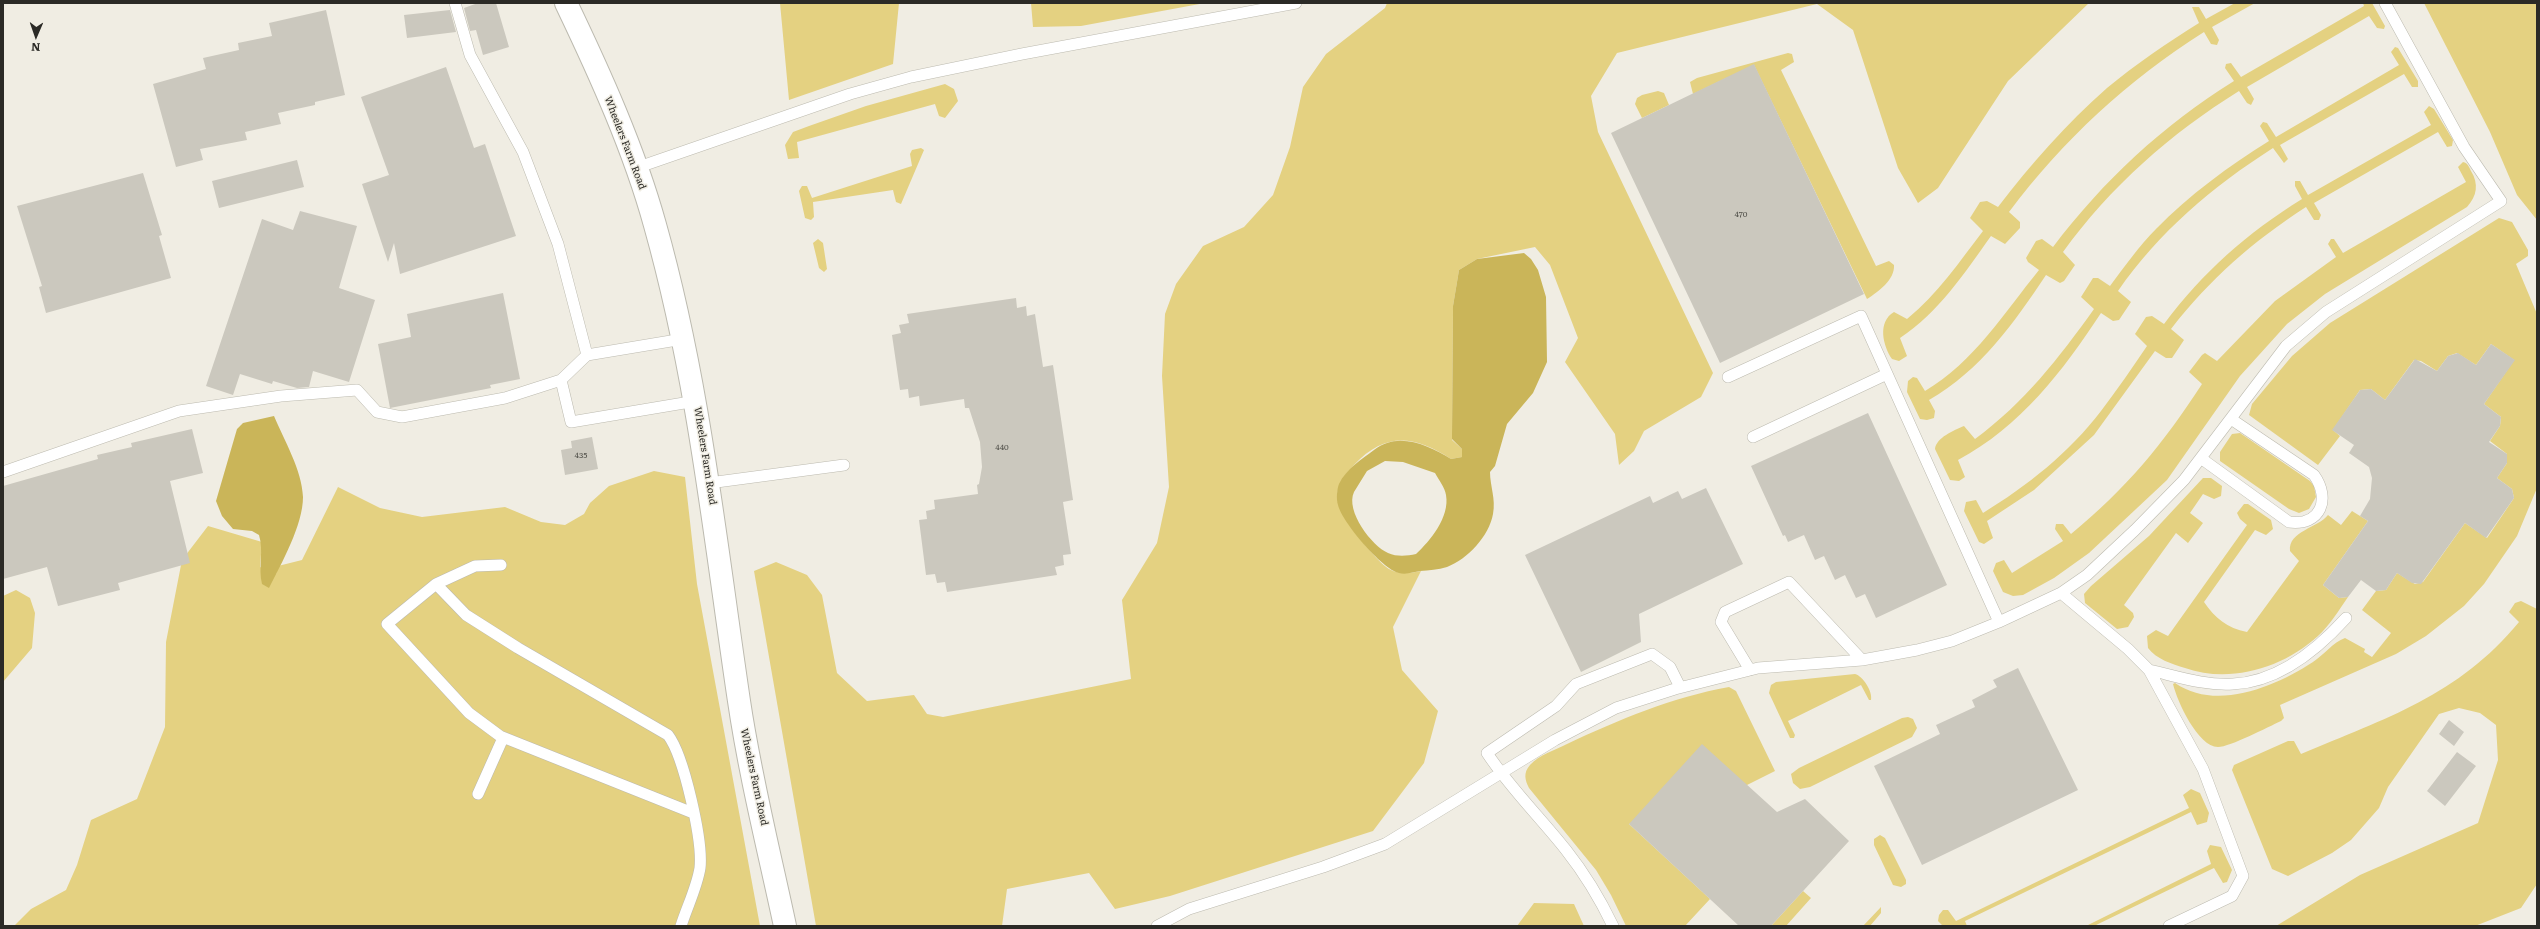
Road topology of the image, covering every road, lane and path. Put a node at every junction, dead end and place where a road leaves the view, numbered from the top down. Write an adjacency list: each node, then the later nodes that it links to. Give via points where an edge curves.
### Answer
1 (455, 3): 7 (lane, via 470,55 523,152 558,244)
2 (566, 3): 5 (main road, Wheelers Farm Road)
3 (1296, 3): 5 (lane, via 911,77 850,94)
4 (2385, 3): 12 (lane, via 2464,147 2501,200 2326,312 2286,346)
5 (636, 168): 6 (main road, Wheelers Farm Road, via 655,224)
6 (683, 339): 7 (lane); 11 (main road, Wheelers Farm Road)
7 (587, 356): 10 (lane)
8 (1887, 374): 9 (lane, via 1861,316); 13 (lane); 22 (lane)
9 (1728, 377)
10 (561, 380): 11 (lane, via 571,422); 16 (lane, via 506,398 402,417 377,412 357,390 281,396 179,411)
11 (696, 401): 17 (main road, Wheelers Farm Road)
12 (2231, 419): 14 (lane); 14 (lane, via 2314,475 2321,484 2322,495 2322,503 2315,516 2309,522 2289,522)
13 (1753, 437)
14 (2202, 459): 20 (lane, via 2136,530 2087,575)
15 (844, 465): 17 (lane)
16 (3, 472)
17 (709, 483): 32 (main road, Wheelers Farm Road, via 739,704)
18 (501, 565): 19 (lane, via 475,566)
19 (436, 584): 27 (lane, via 387,624 469,713); 30 (lane, via 466,615 518,648 668,734 676,745)
20 (2061, 593): 22 (lane); 25 (lane)
21 (2346, 618): 25 (lane, via 2303,657 2260,679 2233,684 2189,680)
22 (1999, 622): 23 (lane, via 1952,641)
23 (1862, 660): 24 (lane); 24 (lane, via 1789,582 1725,612 1721,622)
24 (1750, 670): 26 (lane)
25 (2149, 670): 35 (lane, via 2203,769 2243,876 2232,896)
26 (1680, 688): 28 (lane, via 1616,708 1555,740); 28 (lane, via 1670,667 1652,654 1576,684 1556,706 1487,753)
27 (504, 738): 29 (lane); 30 (lane)
28 (1501, 774): 33 (lane, via 1385,844 1323,867 1189,909); 34 (lane, via 1567,851 1599,897)
29 (478, 794)
30 (693, 813): 31 (lane, via 700,847 700,868)
31 (681, 926)
32 (785, 926)
33 (1157, 926)
34 (1613, 926)
35 (2169, 926)

